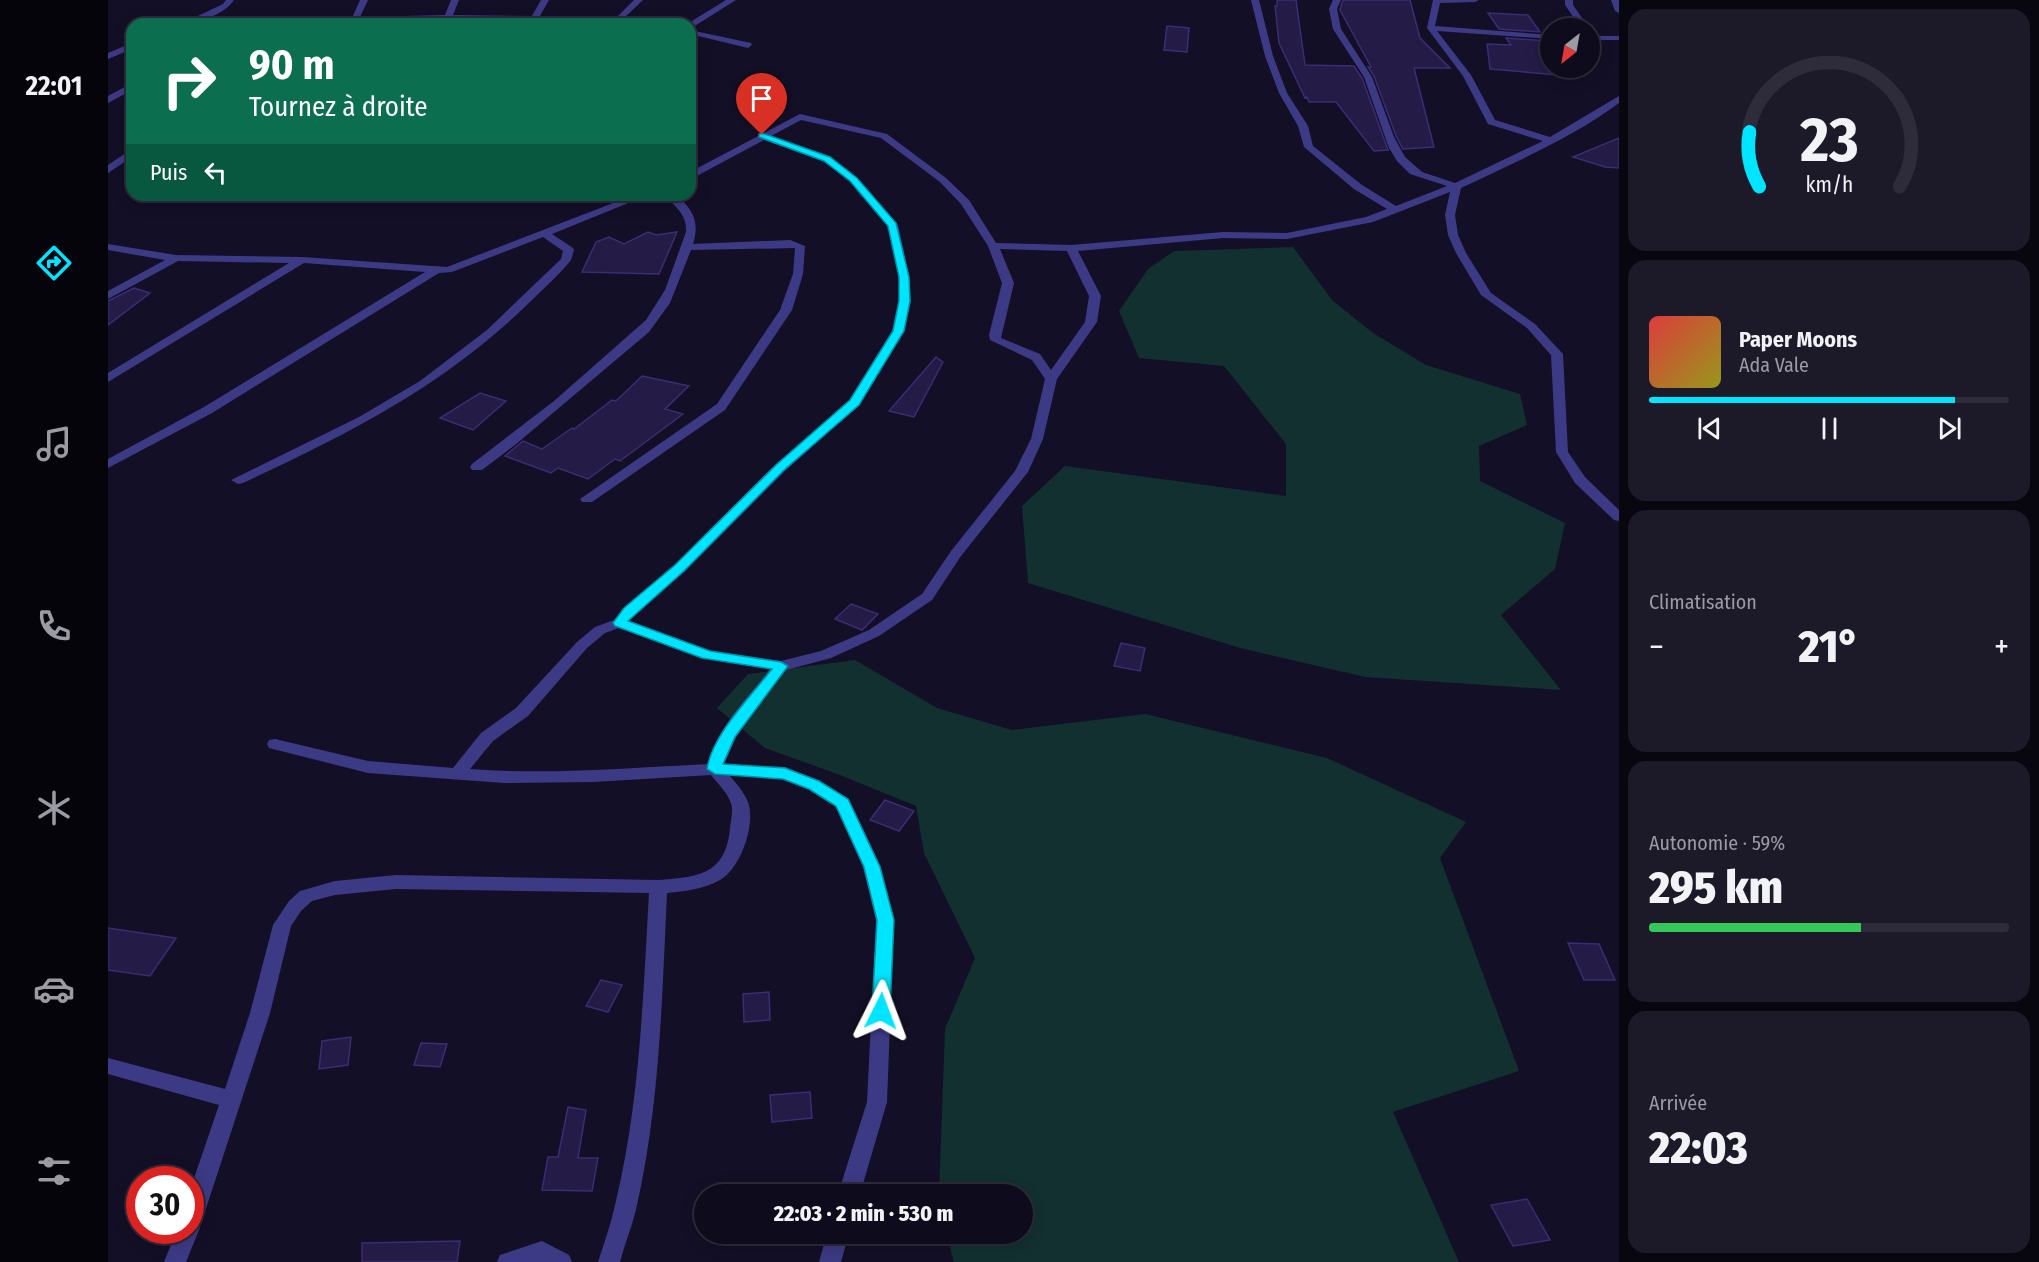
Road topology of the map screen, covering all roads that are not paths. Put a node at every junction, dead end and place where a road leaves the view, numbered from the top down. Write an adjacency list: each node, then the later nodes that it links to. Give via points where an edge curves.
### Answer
1 (230, 0): 14 (street, via 226,6)
2 (364, 0): 15 (street)
3 (455, 0): 13 (street)
4 (545, 0): 17 (street)
5 (639, 0): 18 (street)
6 (732, 0): 20 (street)
7 (1255, 0): 40 (street, via 1272,65 1303,126 1309,147 1358,187)
8 (1337, 0): 37 (street, via 1334,15 1341,37 1368,77 1386,132 1408,167)
9 (1475, 0): 21 (street, via 1436,1)
10 (1569, 0): 19 (street)
11 (1615, 0): 12 (street)
12 (1619, 11)
13 (448, 17): 16 (street); 17 (street)
14 (199, 18)
15 (354, 18)
16 (424, 18)
17 (535, 18)
18 (620, 18)
19 (1578, 18)
20 (696, 22)
21 (1431, 28): 23 (street); 33 (street, via 1467,75 1489,121)
22 (696, 33): 26 (street)
23 (1540, 36)
24 (1600, 37): 25 (street)
25 (1619, 38)
26 (748, 45)
27 (126, 48): 28 (street)
28 (108, 56)
29 (126, 90): 31 (street)
30 (1619, 99): 33 (street)
31 (108, 100)
32 (762, 135): 36 (street); 42 (street, via 794,118 806,117 884,136 943,180 964,202); 57 (street, via 827,159 854,180 893,225 904,277 898,331 855,402 780,468)
33 (1552, 141): 37 (street)
34 (126, 156): 35 (street)
35 (108, 170)
36 (696, 173)
37 (1456, 186): 40 (street); 56 (street, via 1450,215 1461,254 1487,295 1531,326 1557,354 1562,452 1580,480)
38 (627, 201): 41 (street)
39 (678, 201): 44 (street, via 687,208 693,221)
40 (1395, 210): 45 (street, via 1369,220 1287,236 1223,235)
41 (544, 233): 48 (street, via 460,267); 54 (street, via 568,250 566,260 480,343 383,408)
42 (993, 246): 45 (street); 51 (street, via 1008,283 996,340 1036,357)
43 (108, 247): 46 (street)
44 (686, 247): 53 (street, via 667,299 639,335); 55 (street, via 790,243 800,246 798,274 786,310 721,407)
45 (1071, 248): 51 (street, via 1095,296 1089,327)
46 (176, 258): 47 (street); 49 (street)
47 (303, 260): 48 (street); 50 (street)
48 (437, 269): 52 (street, via 208,410)
49 (108, 296)
50 (108, 378)
51 (1051, 379): 58 (street, via 1037,440 1021,472 927,597 874,633 826,655)
52 (108, 464)
53 (477, 467)
54 (238, 480)
55 (587, 499)
56 (1619, 517)
57 (619, 623): 58 (street, via 707,655); 61 (street, via 600,630 582,645 522,712 488,737)
58 (781, 666): 60 (street, via 729,735 716,758)
59 (275, 744): 61 (street, via 368,767)
60 (715, 769): 61 (street, via 593,776 504,777); 62 (street, via 740,804 738,848 728,866 713,876 693,884); 66 (street, via 785,774 814,785 843,803 872,867 885,920 877,1102)
61 (458, 772)
62 (658, 887): 64 (street, via 396,882 335,888 306,896 282,924); 72 (street, via 644,1104 628,1198)
63 (108, 1066): 64 (street)
64 (233, 1100): 65 (street)
65 (204, 1184)
66 (852, 1184)
67 (182, 1244): 69 (street)
68 (835, 1244): 73 (street)
69 (175, 1262)
70 (508, 1262): 71 (street, via 542,1251)
71 (561, 1262)
72 (609, 1262)
73 (830, 1262)

